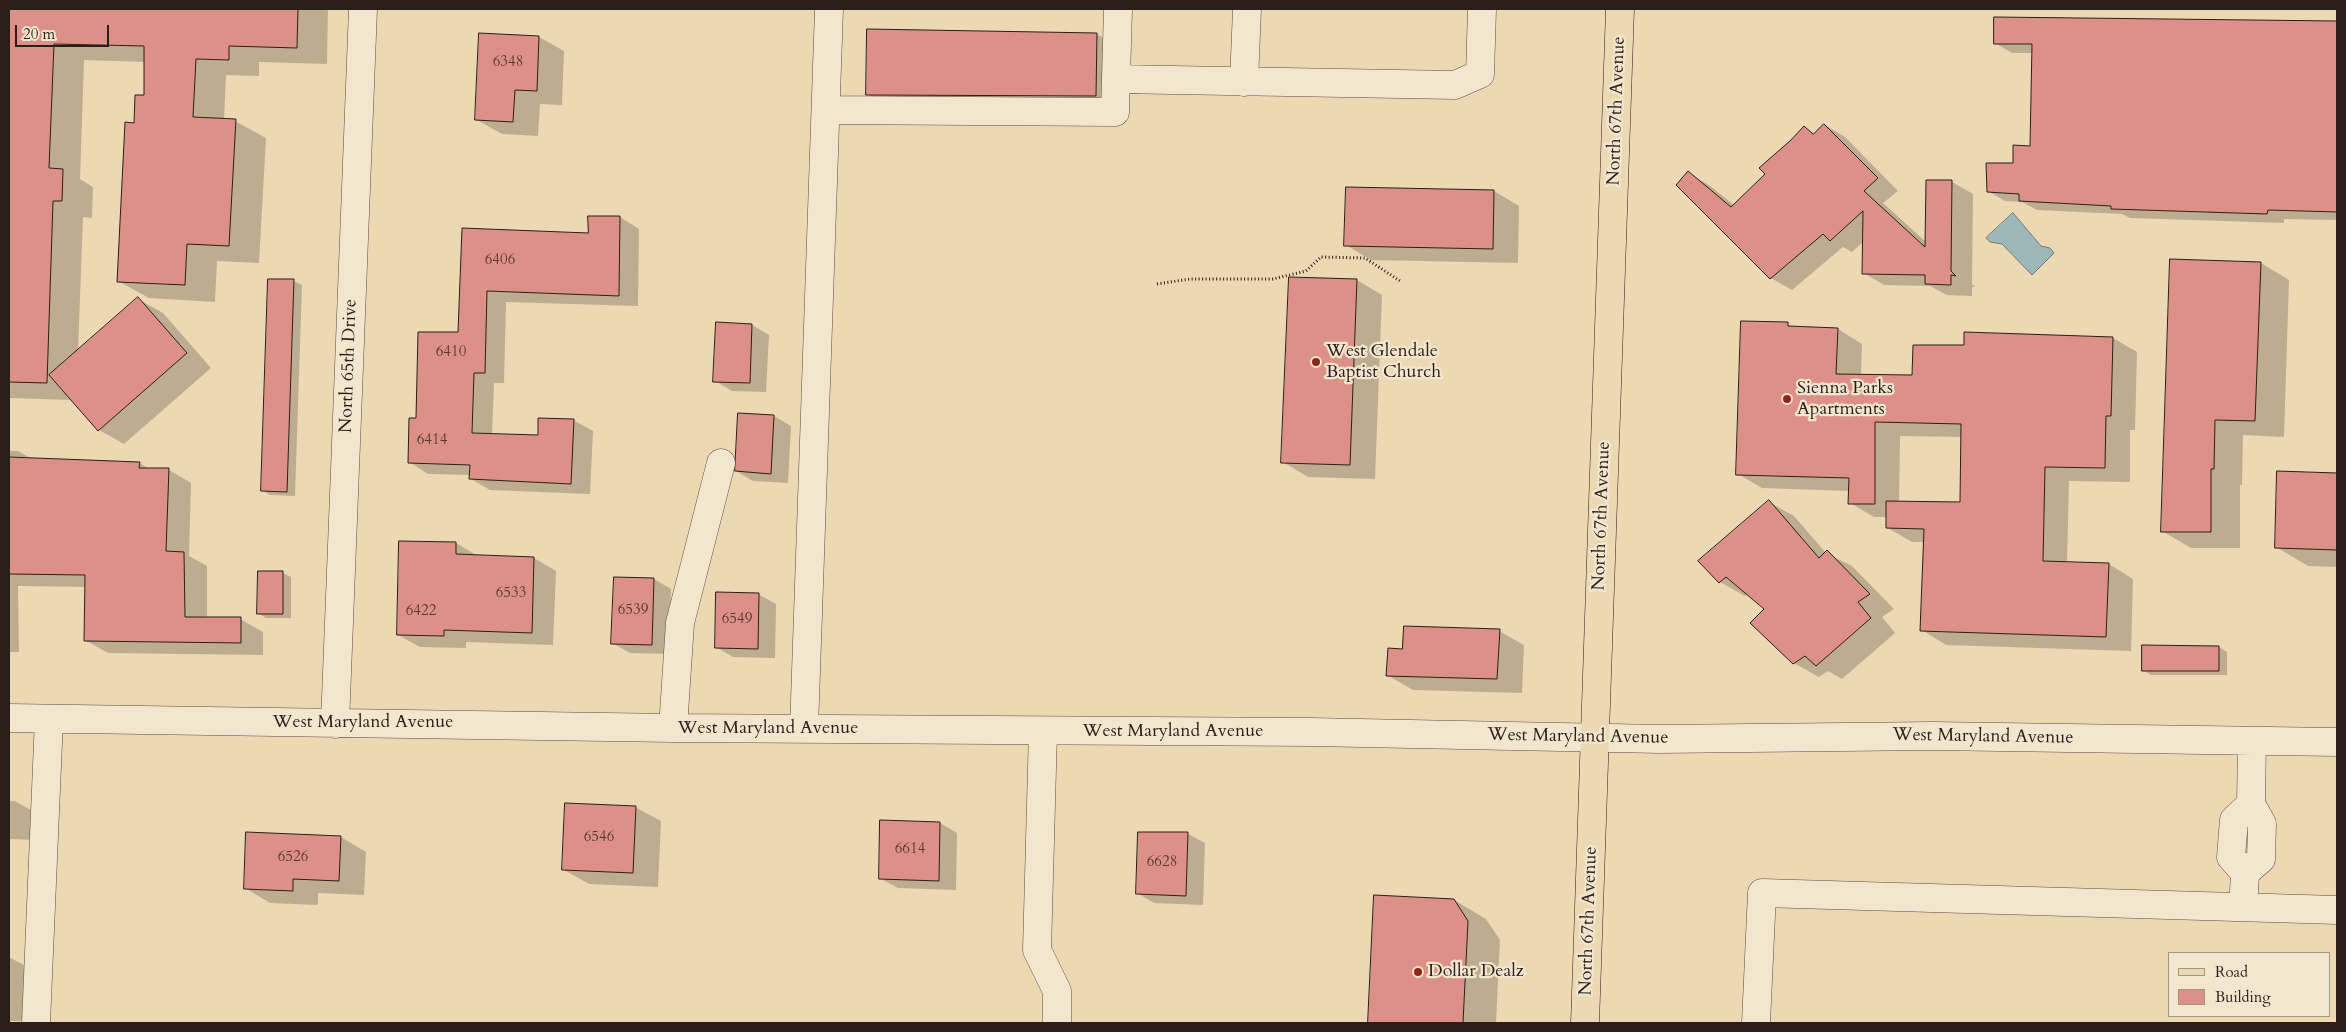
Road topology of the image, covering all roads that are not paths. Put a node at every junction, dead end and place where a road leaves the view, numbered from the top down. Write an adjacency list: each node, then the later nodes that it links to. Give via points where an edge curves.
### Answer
1 (363, 9): 13 (street, North 65th Drive)
2 (829, 9): 9 (street)
3 (1118, 9): 7 (street)
4 (1247, 9): 8 (street)
5 (1482, 9): 8 (street, via 1480,74 1455,85)
6 (1620, 9): 17 (main road, North 67th Avenue)
7 (1116, 79): 8 (street); 9 (street, via 1115,112)
8 (1244, 82)
9 (826, 110): 15 (street)
10 (721, 463): 14 (street, via 680,623)
11 (9, 718): 12 (street, West Maryland Avenue)
12 (49, 719): 13 (street, West Maryland Avenue); 22 (street)
13 (335, 724): 14 (street, West Maryland Avenue)
14 (673, 728): 15 (street, West Maryland Avenue)
15 (804, 729): 16 (street, West Maryland Avenue)
16 (1043, 731): 17 (street, West Maryland Avenue, via 1321,732); 23 (street, via 1038,950 1057,991)
17 (1595, 739): 18 (street, West Maryland Avenue, via 1933,736); 24 (main road, North 67th Avenue)
18 (2252, 741): 19 (street, West Maryland Avenue); 20 (street, via 2251,804 2234,820 2231,857 2245,873)
19 (2337, 742)
20 (2244, 907): 21 (street); 25 (street, via 1762,893)
21 (2337, 910)
22 (36, 1023)
23 (1057, 1023)
24 (1585, 1023)
25 (1756, 1023)

